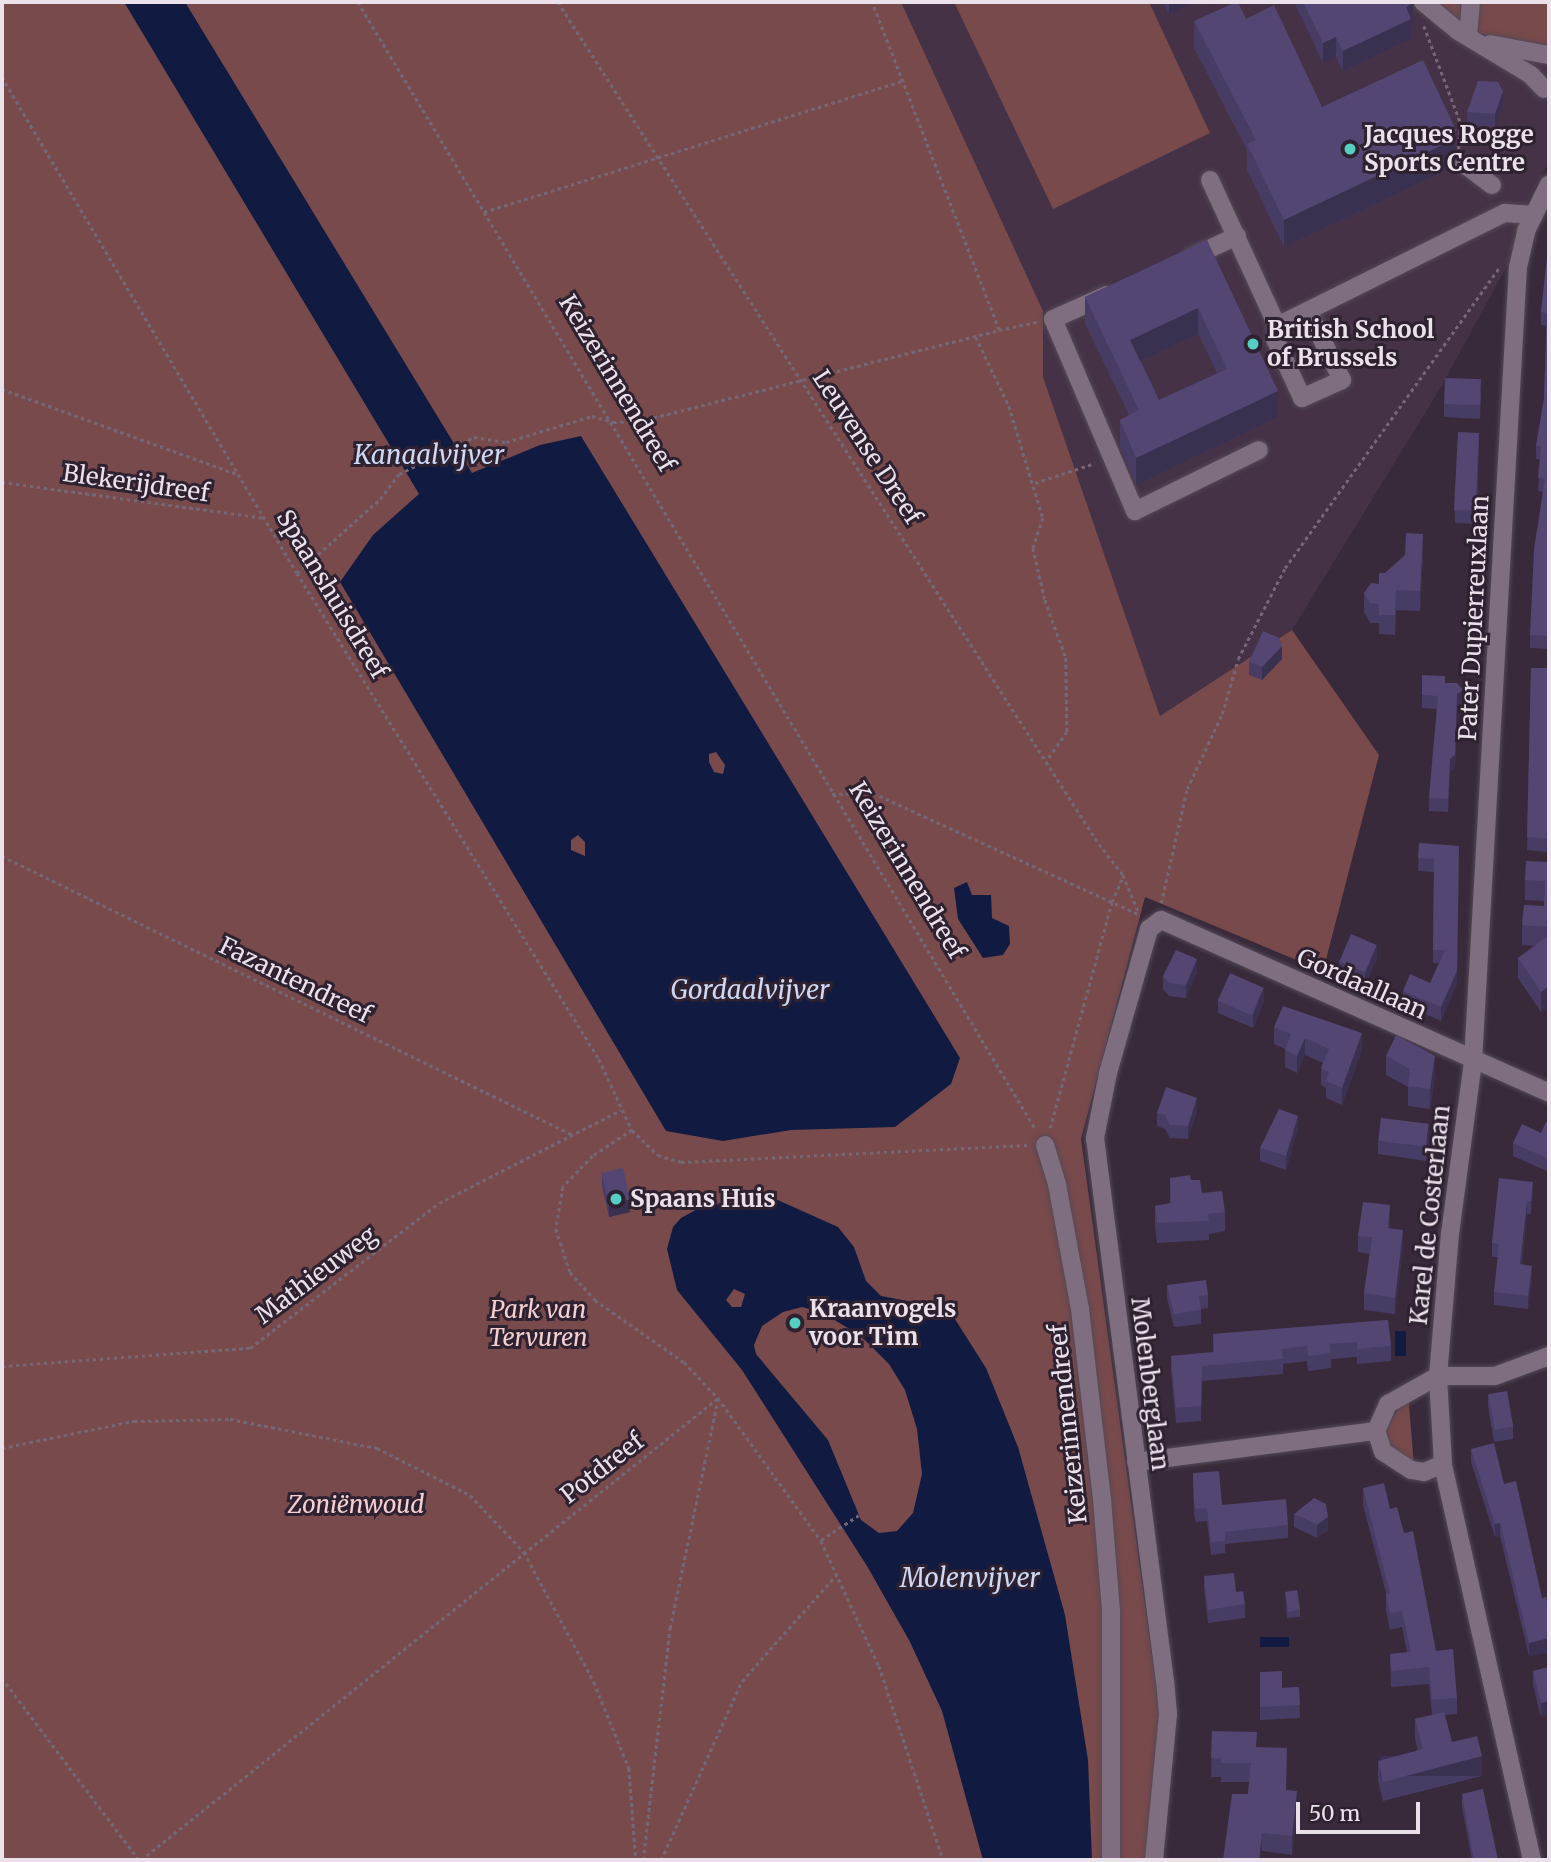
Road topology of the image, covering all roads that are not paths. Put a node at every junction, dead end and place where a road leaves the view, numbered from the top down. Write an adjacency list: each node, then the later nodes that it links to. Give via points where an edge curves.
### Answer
1 (1423, 2): 3 (street)
2 (1471, 2): 3 (street)
3 (1471, 38): 4 (street); 5 (street, via 1531,75)
4 (1549, 57): 5 (street, via 1542,74)
5 (1546, 92)
6 (1464, 164): 9 (street)
7 (1210, 180): 11 (street)
8 (1549, 184): 10 (street, Pater Dupierreuxlaan)
9 (1492, 185)
10 (1534, 215): 14 (street, via 1505,213); 18 (street, Pater Dupierreuxlaan, via 1518,267)
11 (1237, 236): 12 (street); 15 (street)
12 (1176, 264)
13 (1127, 286): 16 (street, via 1053,319 1135,511)
14 (1308, 312): 15 (street); 15 (street, via 1342,380 1302,398 1275,340)
15 (1277, 326)
16 (1259, 450)
17 (1147, 918): 18 (street, Gordaallaan, via 1161,920); 24 (street, Molenberglaan, via 1149,929 1108,1073 1095,1138)
18 (1473, 1061): 19 (street, Gordaallaan); 22 (street, Karel de Costerlaan, via 1450,1234)
19 (1549, 1093)
20 (1045, 1145): 26 (street, Keizerinnendreef, via 1057,1184 1080,1309 1102,1499 1111,1612)
21 (1549, 1356): 22 (street, via 1495,1376)
22 (1438, 1376): 23 (street, via 1388,1404); 25 (street, Karel de Costerlaan)
23 (1376, 1431): 24 (street); 25 (street, via 1392,1462 1424,1472)
24 (1136, 1462): 27 (street, Molenberglaan, via 1168,1714)
25 (1443, 1464): 28 (street, Karel de Costerlaan)
26 (1111, 1860)
27 (1154, 1860)
28 (1532, 1860)

